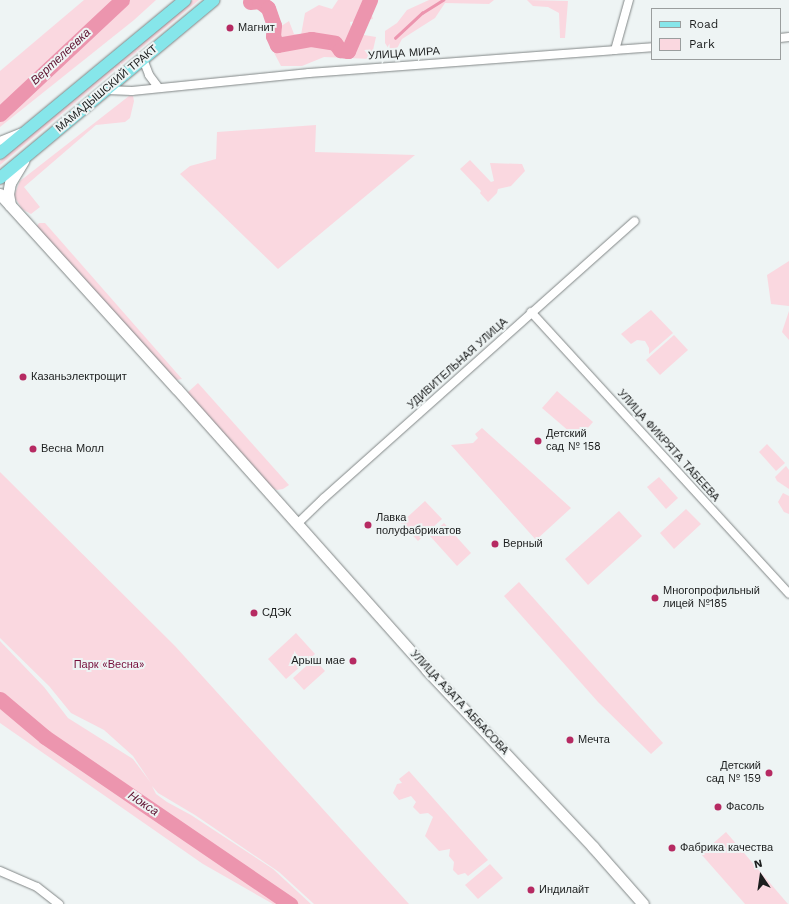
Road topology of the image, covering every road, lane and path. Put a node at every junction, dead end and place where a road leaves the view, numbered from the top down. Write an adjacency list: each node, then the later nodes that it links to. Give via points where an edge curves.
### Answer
1 (185, 0): 9 (main road, МАМАДЫШСКИЙ ТРАКТ)
2 (214, 0): 6 (main road, МАМАДЫШСКИЙ ТРАКТ)
3 (629, 0): 5 (street)
4 (651, 47): 5 (street, УЛИЦА МИРА)
5 (615, 50): 7 (street, УЛИЦА МИРА)
6 (143, 59): 7 (street, via 149,75); 8 (main road, МАМАДЫШСКИЙ ТРАКТ)
7 (158, 87): 8 (street, УЛИЦА МИРА)
8 (106, 90): 12 (main road, МАМАДЫШСКИЙ ТРАКТ)
9 (30, 128): 10 (street); 11 (main road, МАМАДЫШСКИЙ ТРАКТ)
10 (0, 141)
11 (0, 153)
12 (27, 155): 13 (main road, МАМАДЫШСКИЙ ТРАКТ); 15 (street, via 10,183)
13 (0, 178)
14 (0, 194): 15 (street, УЛИЦА АЗАТА АББАСОВА)
15 (5, 204): 18 (street, УЛИЦА АЗАТА АББАСОВА, via 178,389)
16 (635, 221): 17 (street, УДИВИТЕЛЬНАЯ УЛИЦА)
17 (531, 312): 18 (street, УДИВИТЕЛЬНАЯ УЛИЦА); 19 (street, УЛИЦА ФИКРЯТА ТАБЕЕВА)
18 (297, 524): 22 (street, УЛИЦА АЗАТА АББАСОВА, via 427,670)
19 (789, 594)
20 (0, 871): 21 (street, via 36,887)
21 (58, 904)
22 (643, 904)

